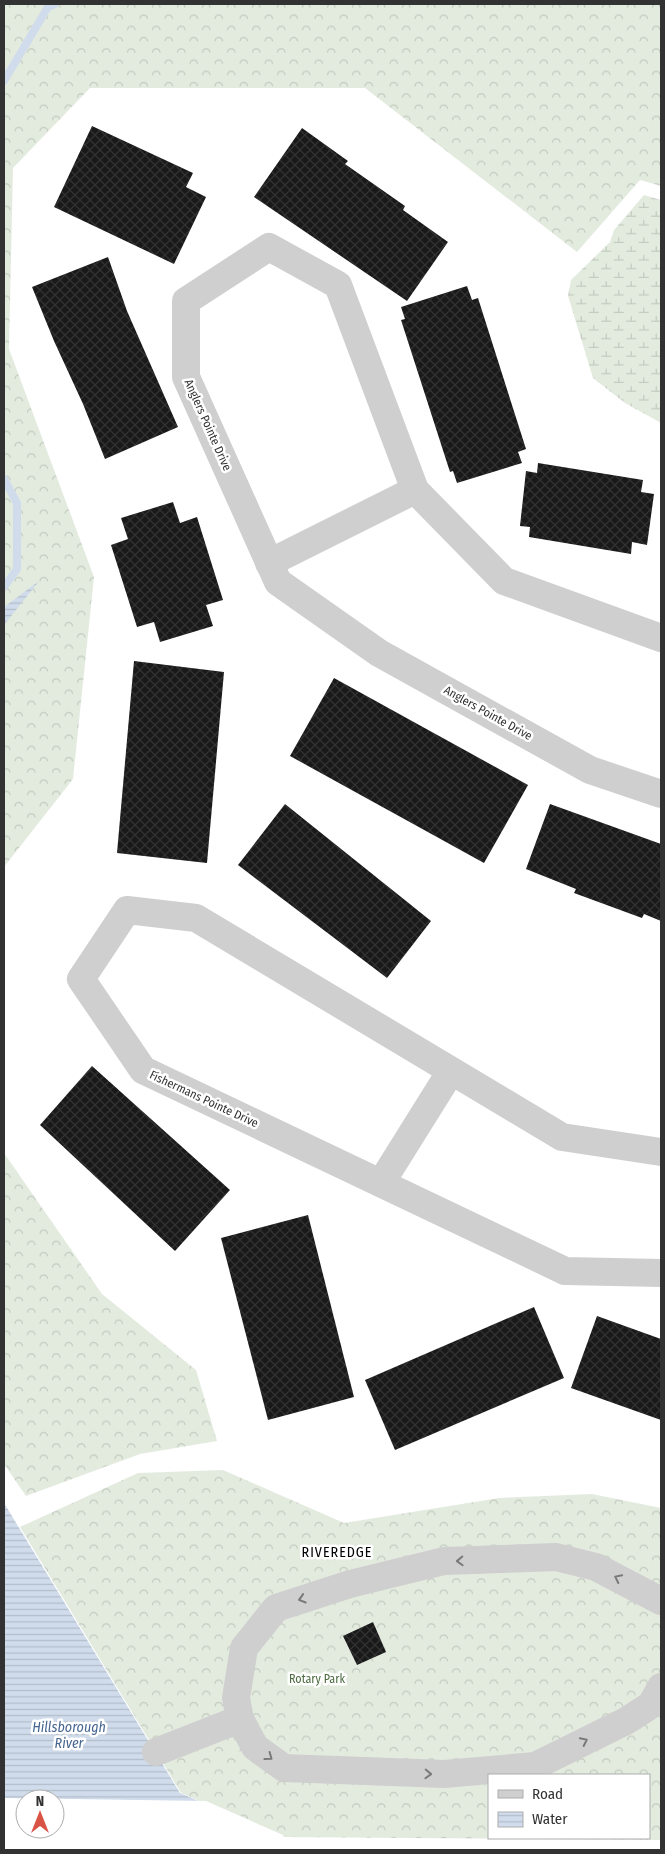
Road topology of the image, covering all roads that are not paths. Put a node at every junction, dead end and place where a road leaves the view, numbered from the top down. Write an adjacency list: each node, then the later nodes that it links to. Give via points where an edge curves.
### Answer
1 (415, 490): 2 (street); 2 (street, Anglers Pointe Drive, via 338,284 270,247 186,301 186,377); 3 (street, Anglers Pointe Drive, via 504,581)
2 (270, 563): 4 (street, Anglers Pointe Drive, via 278,582 379,653 590,770)
3 (661, 638)
4 (661, 794)
5 (451, 1071): 6 (street, Fishermans Pointe Drive, via 562,1137); 7 (street); 7 (street, Fishermans Pointe Drive, via 196,918 127,910 81,979 143,1070)
6 (661, 1152)
7 (381, 1184): 8 (street, Fishermans Pointe Drive, via 565,1271)
8 (661, 1273)
9 (661, 1601): 11 (street, one-way to 11, via 596,1568 556,1557 444,1561 350,1584 276,1608 244,1648 236,1698)
10 (661, 1687): 11 (street, one-way to 10, via 255,1746 284,1768 444,1774 535,1766 626,1721 651,1705)
11 (240, 1719): 12 (street)
12 (156, 1752)

